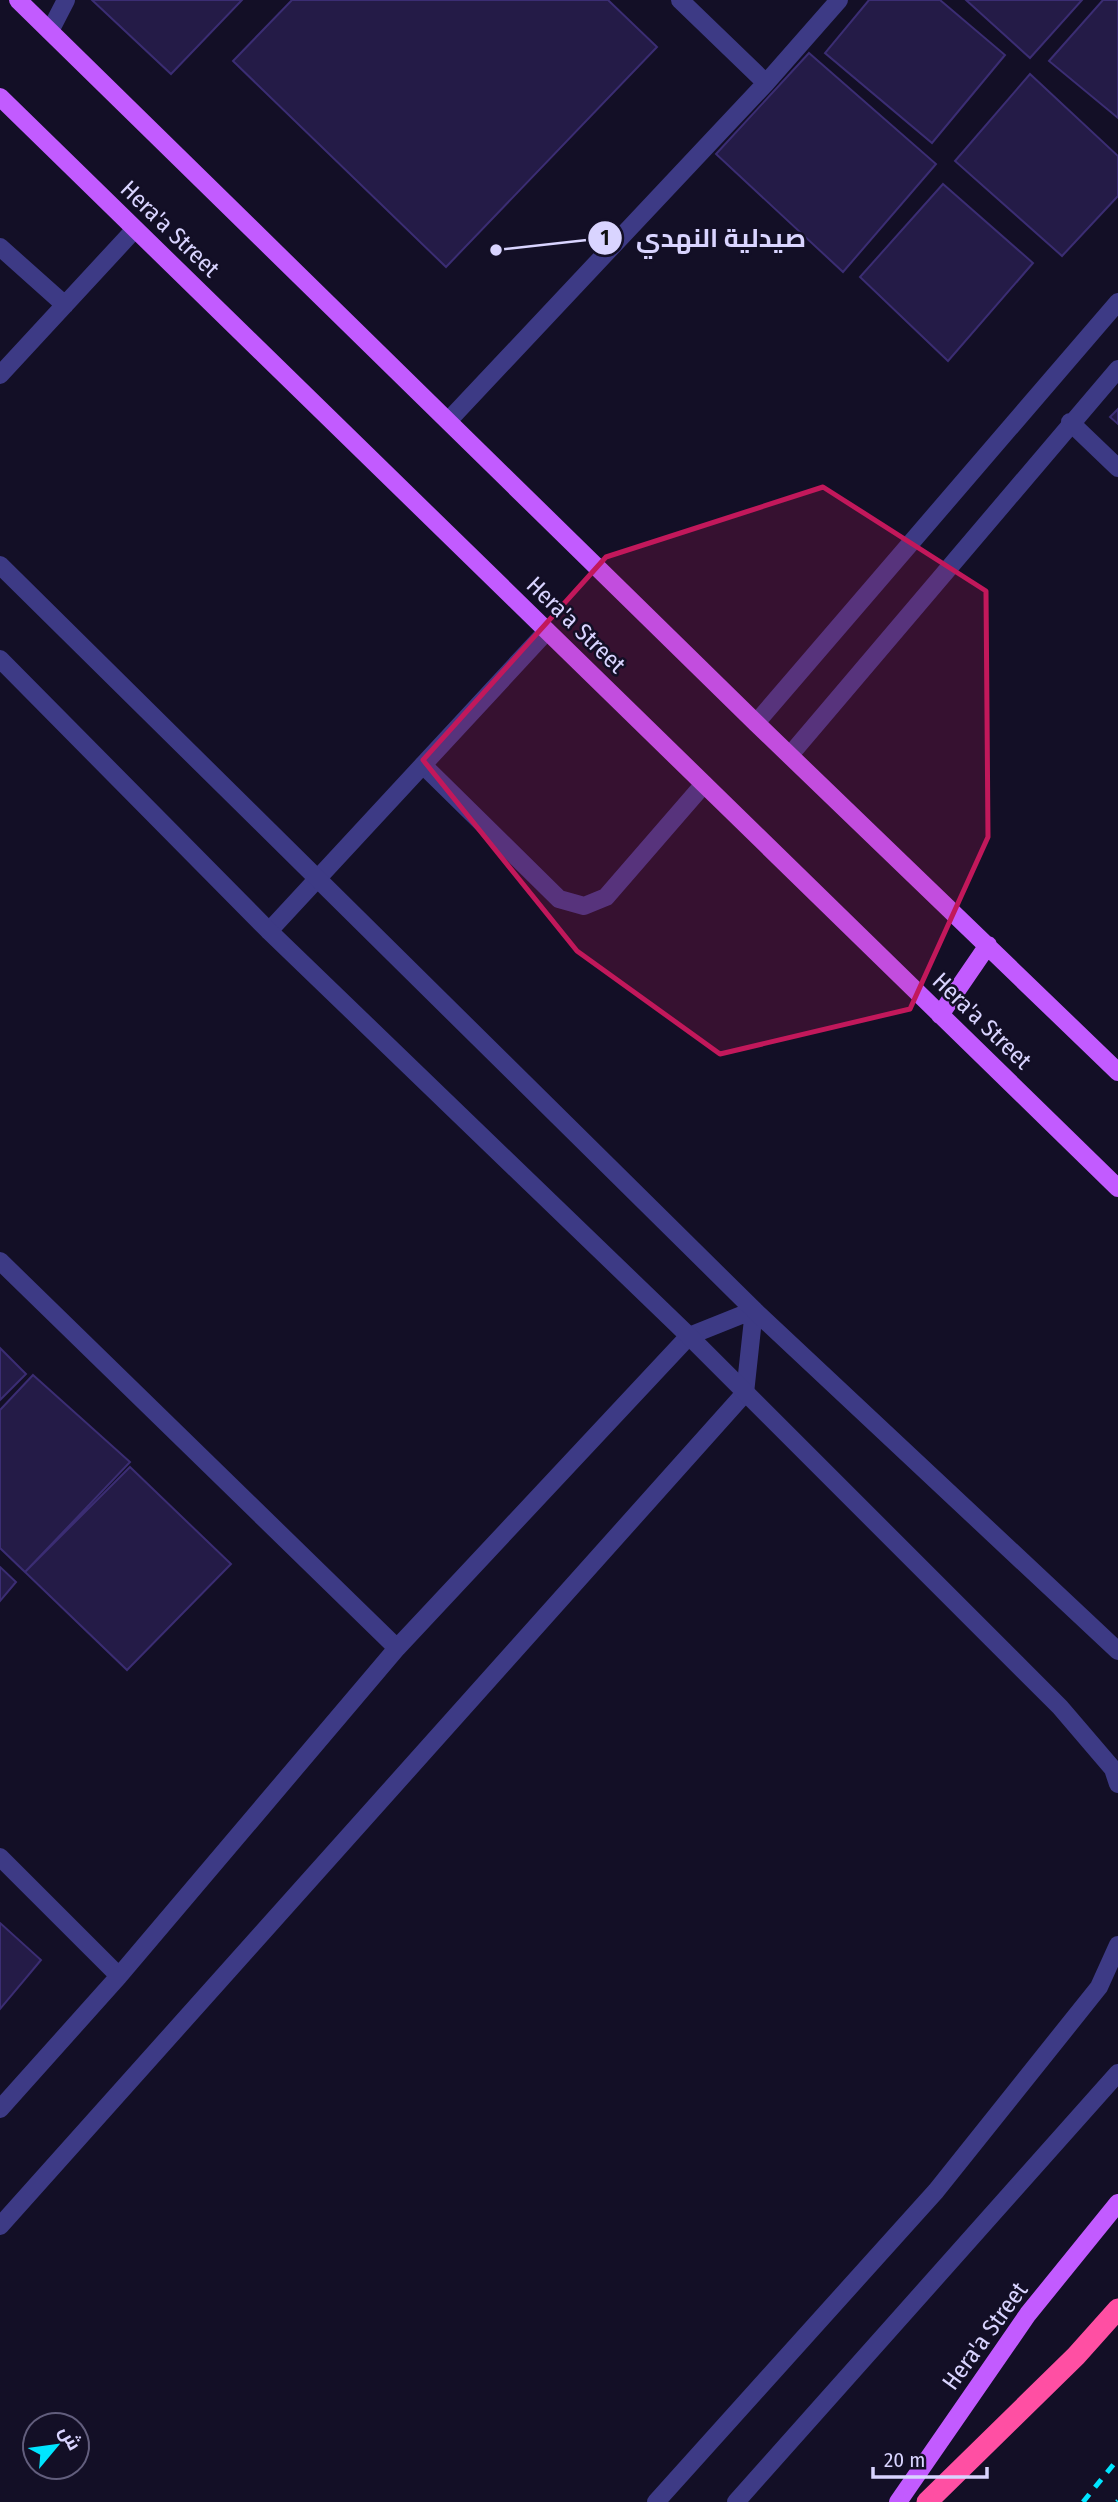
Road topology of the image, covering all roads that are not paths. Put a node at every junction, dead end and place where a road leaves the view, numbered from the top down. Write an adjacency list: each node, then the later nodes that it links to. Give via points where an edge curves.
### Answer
1 (18, 0): 5 (main road)
2 (65, 0): 5 (street)
3 (680, 0): 6 (street)
4 (839, 0): 6 (street)
5 (50, 31): 14 (main road)
6 (766, 83): 14 (street)
7 (0, 97): 8 (main road, Hera'a Street)
8 (135, 229): 11 (street); 18 (main road, Hera'a Street)
9 (0, 247): 11 (street)
10 (1118, 302): 20 (street)
11 (65, 305): 13 (street)
12 (1118, 369): 15 (street)
13 (0, 375)
14 (449, 420): 20 (main road)
15 (1070, 422): 16 (street); 21 (street)
16 (1118, 468)
17 (0, 565): 24 (street)
18 (547, 631): 22 (street); 23 (main road, Hera'a Street)
19 (0, 659): 25 (street)
20 (756, 723): 21 (main road)
21 (790, 755): 26 (main road)
22 (423, 765): 23 (street, via 559,899 584,906 606,897); 24 (street)
23 (704, 784): 27 (main road, Hera'a Street)
24 (317, 880): 25 (street); 31 (street)
25 (269, 931): 32 (street)
26 (988, 945): 27 (main road); 28 (main road)
27 (940, 1015): 29 (main road, Hera'a Street)
28 (1118, 1072)
29 (1118, 1188)
30 (0, 1261): 34 (street)
31 (754, 1310): 32 (street); 33 (street); 35 (street)
32 (689, 1336): 33 (street); 34 (street)
33 (746, 1393): 36 (street, via 1060,1707 1113,1769); 43 (street)
34 (397, 1648): 39 (street)
35 (1118, 1651)
36 (1118, 1784)
37 (0, 1857): 39 (street)
38 (1118, 1945): 45 (street, via 1100,1987 936,2191)
39 (119, 1976): 41 (street)
40 (1118, 2073): 46 (street)
41 (0, 2109)
42 (1118, 2203): 47 (main road, Hera'a Street, via 1028,2314)
43 (0, 2226)
44 (1118, 2309): 48 (highway)
45 (656, 2502)
46 (736, 2502)
47 (898, 2502)
48 (928, 2502)

